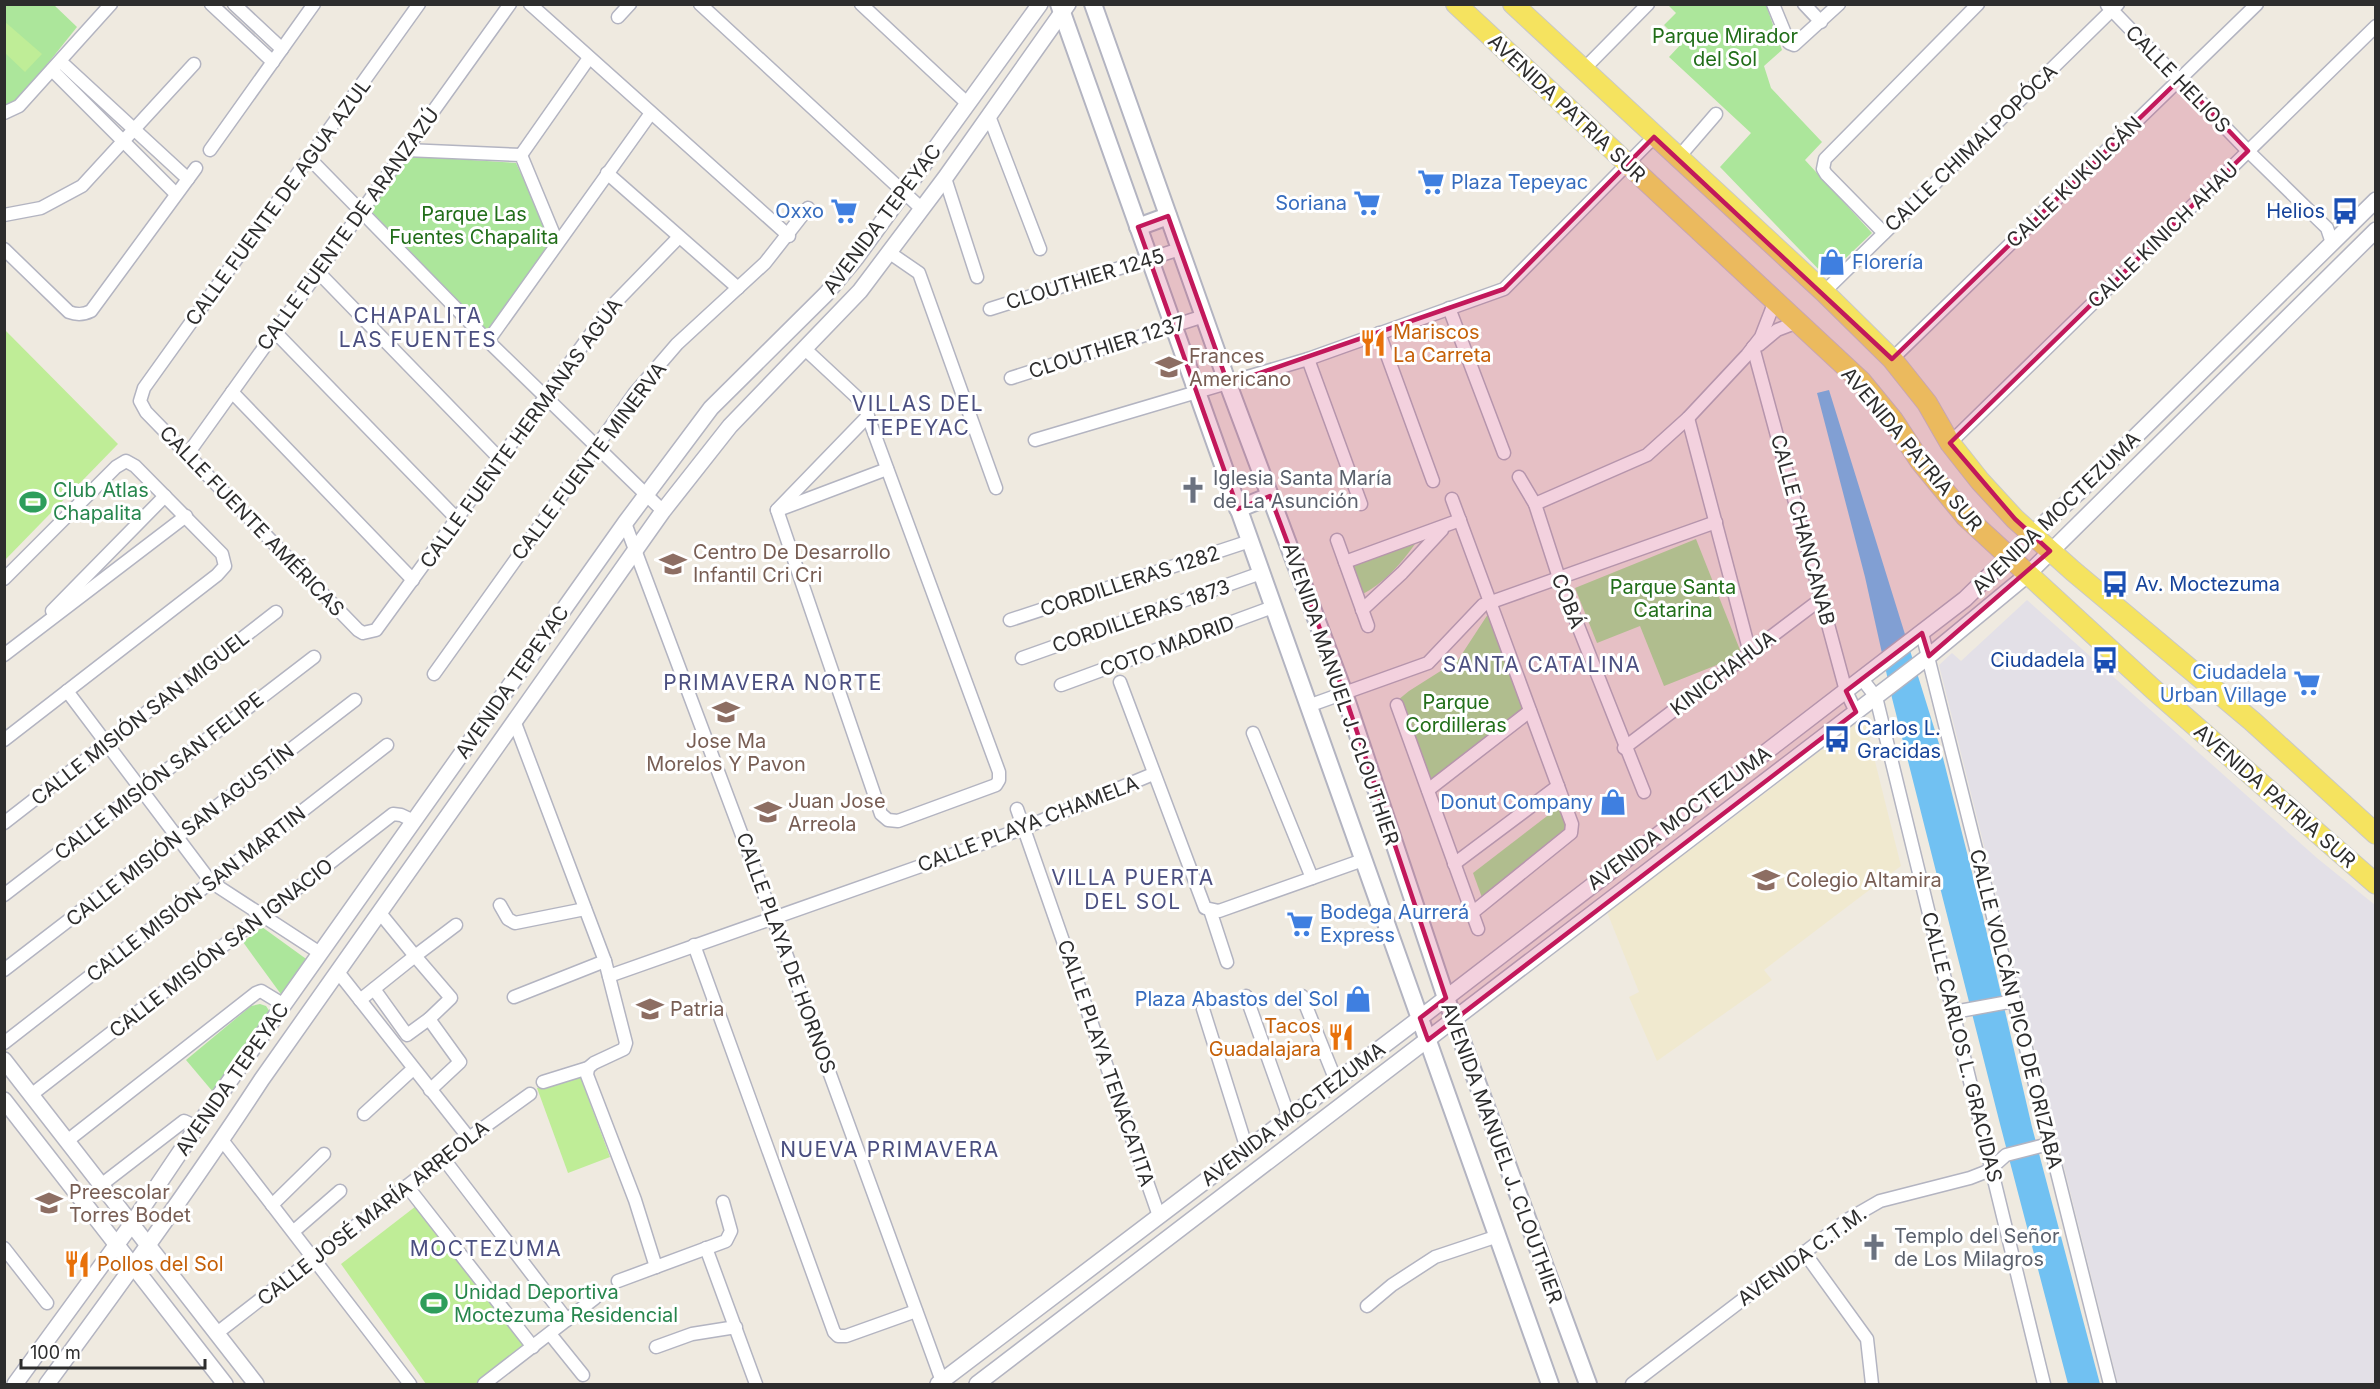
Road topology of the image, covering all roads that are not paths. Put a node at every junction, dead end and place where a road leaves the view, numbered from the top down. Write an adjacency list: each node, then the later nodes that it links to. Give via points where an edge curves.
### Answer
1 (111, 4): 30 (street)
2 (211, 4): 28 (street)
3 (234, 4): 26 (street)
4 (314, 4): 26 (street)
5 (419, 4): 45 (street, CALLE FUENTE DE AGUA AZUL)
6 (510, 4): 42 (street, CALLE FUENTE DE ARANZAZÚ)
7 (530, 4): 27 (street)
8 (630, 4): 23 (street)
9 (700, 4): 53 (street)
10 (861, 4): 33 (street)
11 (1040, 4): 33 (street, AVENIDA TEPEYAC)
12 (1093, 4): 59 (main road, AVENIDA MANUEL J. CLOUTHIER)
13 (1456, 4): 47 (main road, AVENIDA PATRIA SUR)
14 (1513, 4): 31 (main road, AVENIDA PATRIA SUR)
15 (1648, 4): 31 (street)
16 (1773, 4): 24 (street, via 1791,45)
17 (1804, 4): 24 (street)
18 (1839, 4): 24 (street)
19 (1978, 4): 62 (street, via 1828,154 1823,164 1826,174)
20 (2257, 4): 32 (street, CALLE KUKULCÁN)
21 (2112, 6): 32 (street, CALLE HELIOS); 62 (street, CALLE CHIMALPOPÓCA)
22 (1063, 8): 37 (street, AVENIDA TEPEYAC); 60 (main road, AVENIDA MANUEL J. CLOUTHIER)
23 (618, 17)
24 (1821, 21)
25 (2376, 26): 43 (street, CALLE KINICH AHAU)
26 (282, 50): 28 (street)
27 (590, 58): 35 (street); 44 (street)
28 (273, 62): 41 (street)
29 (194, 64): 38 (street)
30 (56, 66): 34 (street, via 19,106); 38 (street); 40 (street)
31 (1583, 70): 39 (main road, AVENIDA PATRIA SUR)
32 (2180, 79): 43 (street, CALLE HELIOS); 88 (street, CALLE KUKULCÁN)
33 (968, 104): 53 (street, AVENIDA TEPEYAC)
34 (4, 113)
35 (651, 113): 49 (street); 64 (street)
36 (1716, 114): 46 (street)
37 (989, 116): 50 (street, AVENIDA TEPEYAC); 68 (street)
38 (134, 130): 40 (street); 51 (street)
39 (1654, 137): 46 (main road, AVENIDA PATRIA SUR); 47 (street)
40 (123, 142): 52 (street); 58 (street, via 75,191 41,208)
41 (210, 150)
42 (405, 150): 44 (street); 57 (street, CALLE FUENTE DE ARANZAZÚ)
43 (2248, 151): 63 (street, CALLE HELIOS); 98 (street, CALLE KINICH AHAU)
44 (521, 155): 66 (street)
45 (309, 158): 57 (street); 94 (street, CALLE FUENTE DE AGUA AZUL, via 144,388)
46 (1678, 158): 75 (main road, AVENIDA PATRIA SUR)
47 (1628, 165): 76 (main road, AVENIDA PATRIA SUR); 77 (street, via 1504,289)
48 (196, 168): 51 (street)
49 (607, 173): 65 (street); 66 (street)
50 (945, 178): 56 (street, AVENIDA TEPEYAC); 73 (street)
51 (188, 179): 52 (street)
52 (176, 194): 67 (street, via 91,311 76,315 69,312)
53 (903, 194): 56 (street); 107 (street, AVENIDA TEPEYAC, via 826,294 711,408)
54 (2376, 200): 63 (street, AVENIDA MOCTEZUMA)
55 (808, 208): 64 (street, CALLE FUENTE MINERVA)
56 (922, 209): 70 (street, AVENIDA TEPEYAC)
57 (361, 211): 72 (street, CALLE FUENTE DE ARANZAZÚ); 84 (street)
58 (4, 215)
59 (1168, 216): 60 (main road); 69 (main road, AVENIDA MANUEL J. CLOUTHIER)
60 (1138, 227): 71 (main road, AVENIDA MANUEL J. CLOUTHIER)
61 (2376, 230): 126 (street, AVENIDA MOCTEZUMA)
62 (1884, 233): 75 (street, CALLE CHIMALPOPÓCA)
63 (2334, 234): 122 (street, AVENIDA MOCTEZUMA, via 2079,492)
64 (789, 236): 74 (street, CALLE FUENTE MINERVA)
65 (679, 237): 74 (street); 93 (street, CALLE FUENTE HERMANAS AGUA, via 609,309)
66 (557, 242): 84 (street)
67 (4, 249)
68 (1040, 249)
69 (1180, 249): 71 (street, CLOUTHIER 1245); 79 (main road, AVENIDA MANUEL J. CLOUTHIER)
70 (890, 253): 85 (street, AVENIDA TEPEYAC); 106 (street, via 919,273)
71 (1149, 260): 78 (street, CLOUTHIER 1245); 81 (main road, AVENIDA MANUEL J. CLOUTHIER)
72 (318, 272): 82 (street, CALLE FUENTE DE ARANZAZÚ); 102 (street)
73 (977, 278)
74 (738, 288): 99 (street, CALLE FUENTE MINERVA, via 677,344)
75 (1824, 292): 88 (main road, AVENIDA PATRIA SUR)
76 (1775, 300): 80 (main road, AVENIDA PATRIA SUR); 86 (street, via 1761,337)
77 (1449, 308): 83 (street); 100 (street)
78 (990, 309)
79 (1204, 316): 81 (street, CLOUTHIER 1237); 90 (main road, AVENIDA MANUEL J. CLOUTHIER)
80 (1798, 322): 86 (street, via 1768,336); 127 (main road, AVENIDA PATRIA SUR, via 1861,381 1966,517)
81 (1173, 326): 89 (street, CLOUTHIER 1237); 92 (main road, AVENIDA MANUEL J. CLOUTHIER)
82 (274, 332): 91 (street, CALLE FUENTE DE ARANZAZÚ); 117 (street)
83 (1379, 333): 87 (street); 105 (street)
84 (488, 341): 93 (street)
85 (805, 349): 95 (street, via 863,404); 115 (street, AVENIDA TEPEYAC, via 730,426)
86 (1751, 351): 96 (street); 134 (street, CALLE CHANCANAB)
87 (1308, 359): 90 (street); 111 (street)
88 (1892, 359): 98 (main road, AVENIDA PATRIA SUR, via 1927,403)
89 (1011, 378)
90 (1228, 384): 92 (street); 109 (main road, AVENIDA MANUEL J. CLOUTHIER)
91 (232, 392): 101 (street, CALLE FUENTE DE ARANZAZÚ); 133 (street)
92 (1197, 394): 97 (street); 113 (main road, AVENIDA MANUEL J. CLOUTHIER)
93 (544, 396): 99 (street); 102 (street, CALLE FUENTE HERMANAS AGUA)
94 (140, 401): 101 (street, CALLE FUENTE AMÉRICAS)
95 (868, 416): 103 (street); 114 (street)
96 (1688, 418): 112 (street, via 1647,455); 119 (street)
97 (1035, 440)
98 (1950, 443): 122 (main road, AVENIDA PATRIA SUR)
99 (597, 446): 107 (street); 149 (street, CALLE FUENTE MINERVA)
100 (1504, 453)
101 (187, 455): 141 (street, CALLE FUENTE AMÉRICAS, via 358,630)
102 (500, 459): 117 (street, CALLE FUENTE HERMANAS AGUA)
103 (887, 469): 114 (street); 114 (street, via 999,772 999,780 991,788 898,821 881,814)
104 (1519, 477): 112 (street, COBÁ)
105 (1433, 481)
106 (996, 488)
107 (647, 495): 115 (street); 120 (street, AVENIDA TEPEYAC)
108 (165, 496): 116 (street); 132 (street, via 135,466 126,461 116,466); 143 (street)
109 (1270, 496): 113 (main road); 155 (main road, AVENIDA MANUEL J. CLOUTHIER)
110 (1452, 500): 118 (street)
111 (1361, 504)
112 (1535, 504): 131 (street, COBÁ)
113 (1238, 509): 124 (main road, AVENIDA MANUEL J. CLOUTHIER)
114 (777, 510)
115 (663, 511): 125 (street, AVENIDA TEPEYAC)
116 (186, 516): 143 (street); 153 (street, via 222,554 225,566)
117 (457, 519): 133 (street, CALLE FUENTE HERMANAS AGUA)
118 (1460, 520): 121 (street); 135 (street)
119 (1716, 522): 131 (street); 144 (street)
120 (625, 524): 125 (street, CALLE PLAYA DE HORNOS); 174 (street, AVENIDA TEPEYAC)
121 (1446, 526): 128 (street); 137 (street)
122 (2031, 535): 126 (main road, AVENIDA PATRIA SUR); 127 (street, AVENIDA MOCTEZUMA)
123 (1337, 540): 128 (street)
124 (1250, 541): 129 (main road, AVENIDA MANUEL J. CLOUTHIER); 139 (street, CORDILLERAS 1282)
125 (635, 550): 162 (street, AVENIDA TEPEYAC); 193 (street, CALLE PLAYA DE HORNOS)
126 (2050, 551): 130 (street, AVENIDA MOCTEZUMA); 177 (main road, AVENIDA PATRIA SUR, via 2252,722)
127 (2008, 558): 130 (main road, AVENIDA PATRIA SUR); 142 (street, AVENIDA MOCTEZUMA)
128 (1345, 562): 137 (street)
129 (1261, 573): 136 (main road, AVENIDA MANUEL J. CLOUTHIER); 147 (street, CORDILLERAS 1873)
130 (2027, 575): 148 (street, AVENIDA MOCTEZUMA); 184 (main road, AVENIDA PATRIA SUR)
131 (1559, 578): 135 (street); 167 (street, COBÁ)
132 (4, 579)
133 (413, 579): 141 (street, CALLE FUENTE HERMANAS AGUA, via 382,624)
134 (1821, 599): 144 (street, KINICHAHUA); 154 (street, CALLE CHANCANAB)
135 (1490, 603): 155 (street, via 1428,663); 160 (street)
136 (1273, 607): 152 (street, COTO MADRID); 159 (main road, AVENIDA MANUEL J. CLOUTHIER)
137 (1362, 610): 140 (street)
138 (276, 612): 165 (street, CALLE MISIÓN SAN MIGUEL)
139 (1010, 620)
140 (1368, 626)
141 (370, 633)
142 (1919, 636): 148 (street, CALLE VOLCÁN PICO DE ORIZABA); 150 (street, AVENIDA MOCTEZUMA)
143 (20, 644): 145 (street)
144 (1750, 653): 167 (street, KINICHAHUA)
145 (4, 656)
146 (314, 657): 170 (street, CALLE MISIÓN SAN FELIPE)
147 (1022, 658)
148 (1924, 661): 156 (street, AVENIDA MOCTEZUMA); 210 (street, CALLE VOLCÁN PICO DE ORIZABA)
149 (434, 674)
150 (1862, 679): 154 (street, AVENIDA MOCTEZUMA); 156 (street, CALLE CARLOS L. GRACIDAS)
151 (1120, 682): 168 (street)
152 (1061, 685)
153 (68, 691): 164 (street); 165 (street)
154 (1846, 691): 161 (street, CALLE CHANCANAB); 208 (street, AVENIDA MOCTEZUMA)
155 (1344, 693): 159 (street); 208 (main road, AVENIDA MANUEL J. CLOUTHIER)
156 (1881, 693): 161 (street, AVENIDA MOCTEZUMA); 213 (street, CALLE CARLOS L. GRACIDAS)
157 (355, 700): 178 (street, CALLE MISIÓN SAN AGUSTÍN)
158 (1397, 705): 171 (street)
159 (1308, 706): 179 (main road, AVENIDA MANUEL J. CLOUTHIER)
160 (1530, 711): 169 (street); 171 (street)
161 (1856, 712): 216 (street, AVENIDA MOCTEZUMA)
162 (515, 723): 185 (street, AVENIDA TEPEYAC); 188 (street)
163 (1253, 733): 182 (street)
164 (4, 740)
165 (107, 743): 170 (street); 175 (street, CALLE MISIÓN SAN MIGUEL)
166 (387, 745): 183 (street, CALLE MISIÓN SAN MARTIN)
167 (1624, 748): 172 (street, COBÁ)
168 (1153, 774): 176 (street, CALLE PLAYA CHAMELA); 189 (street, CALLE PLAYA CHAMELA, via 1203,904)
169 (1558, 786): 180 (street); 191 (street, via 1572,824 1571,832)
170 (142, 790): 178 (street); 186 (street, CALLE MISIÓN SAN FELIPE)
171 (1428, 790): 180 (street)
172 (1644, 792)
173 (1017, 809): 176 (street, CALLE PLAYA TENACATITA)
174 (414, 821): 181 (street, AVENIDA TEPEYAC); 192 (street, CALLE MISIÓN SAN IGNACIO, via 393,814)
175 (4, 823)
176 (1024, 828): 193 (street, CALLE PLAYA CHAMELA); 248 (street, CALLE PLAYA TENACATITA)
177 (2376, 834)
178 (177, 836): 183 (street); 201 (street, CALLE MISIÓN SAN AGUSTÍN)
179 (1363, 860): 182 (street); 214 (main road, AVENIDA MANUEL J. CLOUTHIER)
180 (1454, 864): 191 (street)
181 (375, 876): 185 (street); 197 (street, AVENIDA TEPEYAC)
182 (1312, 878): 189 (street, via 1219,911)
183 (211, 882): 192 (street); 219 (street, CALLE MISIÓN SAN MARTIN)
184 (2376, 884)
185 (396, 890): 190 (street, AVENIDA TEPEYAC)
186 (4, 895)
187 (500, 905): 188 (street, via 509,921 515,923)
188 (585, 909): 199 (street)
189 (1209, 910): 200 (street, CALLE PLAYA CHAMELA)
190 (380, 913): 198 (street); 202 (street, AVENIDA TEPEYAC)
191 (1472, 913): 195 (street)
192 (262, 915): 197 (street); 230 (street, CALLE MISIÓN SAN IGNACIO)
193 (773, 918): 196 (street, CALLE PLAYA CHAMELA); 264 (street, CALLE PLAYA DE HORNOS)
194 (456, 925): 198 (street)
195 (1478, 929)
196 (694, 945): 203 (street, CALLE PLAYA CHAMELA); 264 (street, via 834,1332 846,1336)
197 (321, 953): 211 (street, AVENIDA TEPEYAC)
198 (415, 956): 204 (street); 215 (street, via 451,998)
199 (605, 961): 203 (street); 207 (street)
200 (1227, 962)
201 (4, 970)
202 (338, 972): 209 (street); 224 (street, AVENIDA TEPEYAC)
203 (609, 976): 223 (street, via 626,1047)
204 (374, 989): 209 (street); 217 (street)
205 (1246, 996): 233 (street)
206 (1302, 996): 227 (street)
207 (514, 997)
208 (1446, 998): 214 (street, AVENIDA MOCTEZUMA); 216 (main road, AVENIDA MANUEL J. CLOUTHIER)
209 (360, 1000): 220 (street)
210 (2010, 1002): 213 (street); 238 (street, CALLE VOLCÁN PICO DE ORIZABA)
211 (284, 1005): 221 (street, AVENIDA TEPEYAC); 237 (street, via 266,993 256,993)
212 (1203, 1009): 239 (street)
213 (1960, 1011): 242 (street, CALLE CARLOS L. GRACIDAS)
214 (1420, 1018): 218 (main road, AVENIDA MANUEL J. CLOUTHIER); 227 (street, AVENIDA MOCTEZUMA)
215 (429, 1019): 217 (street); 228 (street, via 460,1062)
216 (1454, 1019): 218 (street, AVENIDA MOCTEZUMA); 282 (main road, AVENIDA MANUEL J. CLOUTHIER)
217 (407, 1035): 220 (street)
218 (1428, 1040): 251 (main road, AVENIDA MANUEL J. CLOUTHIER); 280 (street, AVENIDA MOCTEZUMA)
219 (4, 1043)
220 (395, 1045): 225 (street)
221 (251, 1050): 224 (street); 234 (street, AVENIDA TEPEYAC)
222 (4, 1060): 230 (street)
223 (588, 1068): 226 (street); 259 (street, via 587,1075)
224 (269, 1069): 236 (street, AVENIDA TEPEYAC)
225 (413, 1069): 228 (street); 232 (street)
226 (543, 1082)
227 (1336, 1082): 233 (street, AVENIDA MOCTEZUMA)
228 (430, 1090): 235 (street)
229 (530, 1094): 235 (street, CALLE JOSÉ MARÍA ARREOLA)
230 (32, 1095): 237 (street)
231 (4, 1100): 252 (street)
232 (364, 1114)
233 (1289, 1117): 239 (street, AVENIDA MOCTEZUMA)
234 (197, 1127): 243 (street, via 184,1121); 249 (street, AVENIDA TEPEYAC)
235 (469, 1138): 241 (street, CALLE JOSÉ MARÍA ARREOLA)
236 (222, 1140): 247 (street); 253 (street, AVENIDA TEPEYAC)
237 (67, 1141): 243 (street)
238 (2045, 1145): 242 (street, AVENIDA C.T.M., via 2006,1155); 286 (street, CALLE VOLCÁN PICO DE ORIZABA)
239 (1247, 1149): 248 (street, AVENIDA MOCTEZUMA)
240 (324, 1154): 247 (street)
241 (443, 1158): 244 (street, CALLE JOSÉ MARÍA ARREOLA); 265 (street)
242 (1992, 1167): 255 (street, AVENIDA C.T.M., via 1970,1178 1873,1204); 285 (street, CALLE CARLOS L. GRACIDAS)
243 (100, 1185): 249 (street)
244 (407, 1186): 257 (street, CALLE JOSÉ MARÍA ARREOLA); 269 (street)
245 (340, 1191): 250 (street)
246 (723, 1202): 254 (street, via 731,1231 726,1240)
247 (272, 1205): 250 (street)
248 (1159, 1216): 279 (street, AVENIDA MOCTEZUMA)
249 (131, 1225): 252 (street, AVENIDA TEPEYAC); 253 (street)
250 (294, 1231): 257 (street)
251 (1498, 1236): 263 (street, via 1435,1257); 281 (main road, AVENIDA MANUEL J. CLOUTHIER)
252 (117, 1245): 258 (street); 272 (street, AVENIDA TEPEYAC)
253 (148, 1246): 258 (street, AVENIDA TEPEYAC); 267 (street)
254 (706, 1248): 259 (street); 266 (street)
255 (1804, 1252): 283 (street, AVENIDA C.T.M.); 284 (street, via 1867,1339)
256 (6, 1254): 262 (street)
257 (313, 1258): 267 (street, CALLE JOSÉ MARÍA ARREOLA); 276 (street)
258 (134, 1267): 273 (street, AVENIDA TEPEYAC); 274 (street)
259 (656, 1267): 260 (street)
260 (618, 1281)
261 (595, 1298): 265 (street)
262 (47, 1303)
263 (1367, 1306)
264 (916, 1311): 279 (street, CALLE PLAYA DE HORNOS)
265 (567, 1320): 268 (street)
266 (736, 1327): 270 (street, via 692,1334); 278 (street)
267 (217, 1333): 275 (street)
268 (550, 1334): 269 (street); 271 (street)
269 (533, 1347): 277 (street)
270 (656, 1347)
271 (583, 1375)
272 (15, 1384)
273 (47, 1384)
274 (225, 1384)
275 (256, 1384)
276 (410, 1384)
277 (485, 1384)
278 (756, 1384)
279 (940, 1384)
280 (977, 1384)
281 (1550, 1384)
282 (1588, 1384)
283 (1632, 1384)
284 (1872, 1384)
285 (2044, 1384)
286 (2110, 1384)

